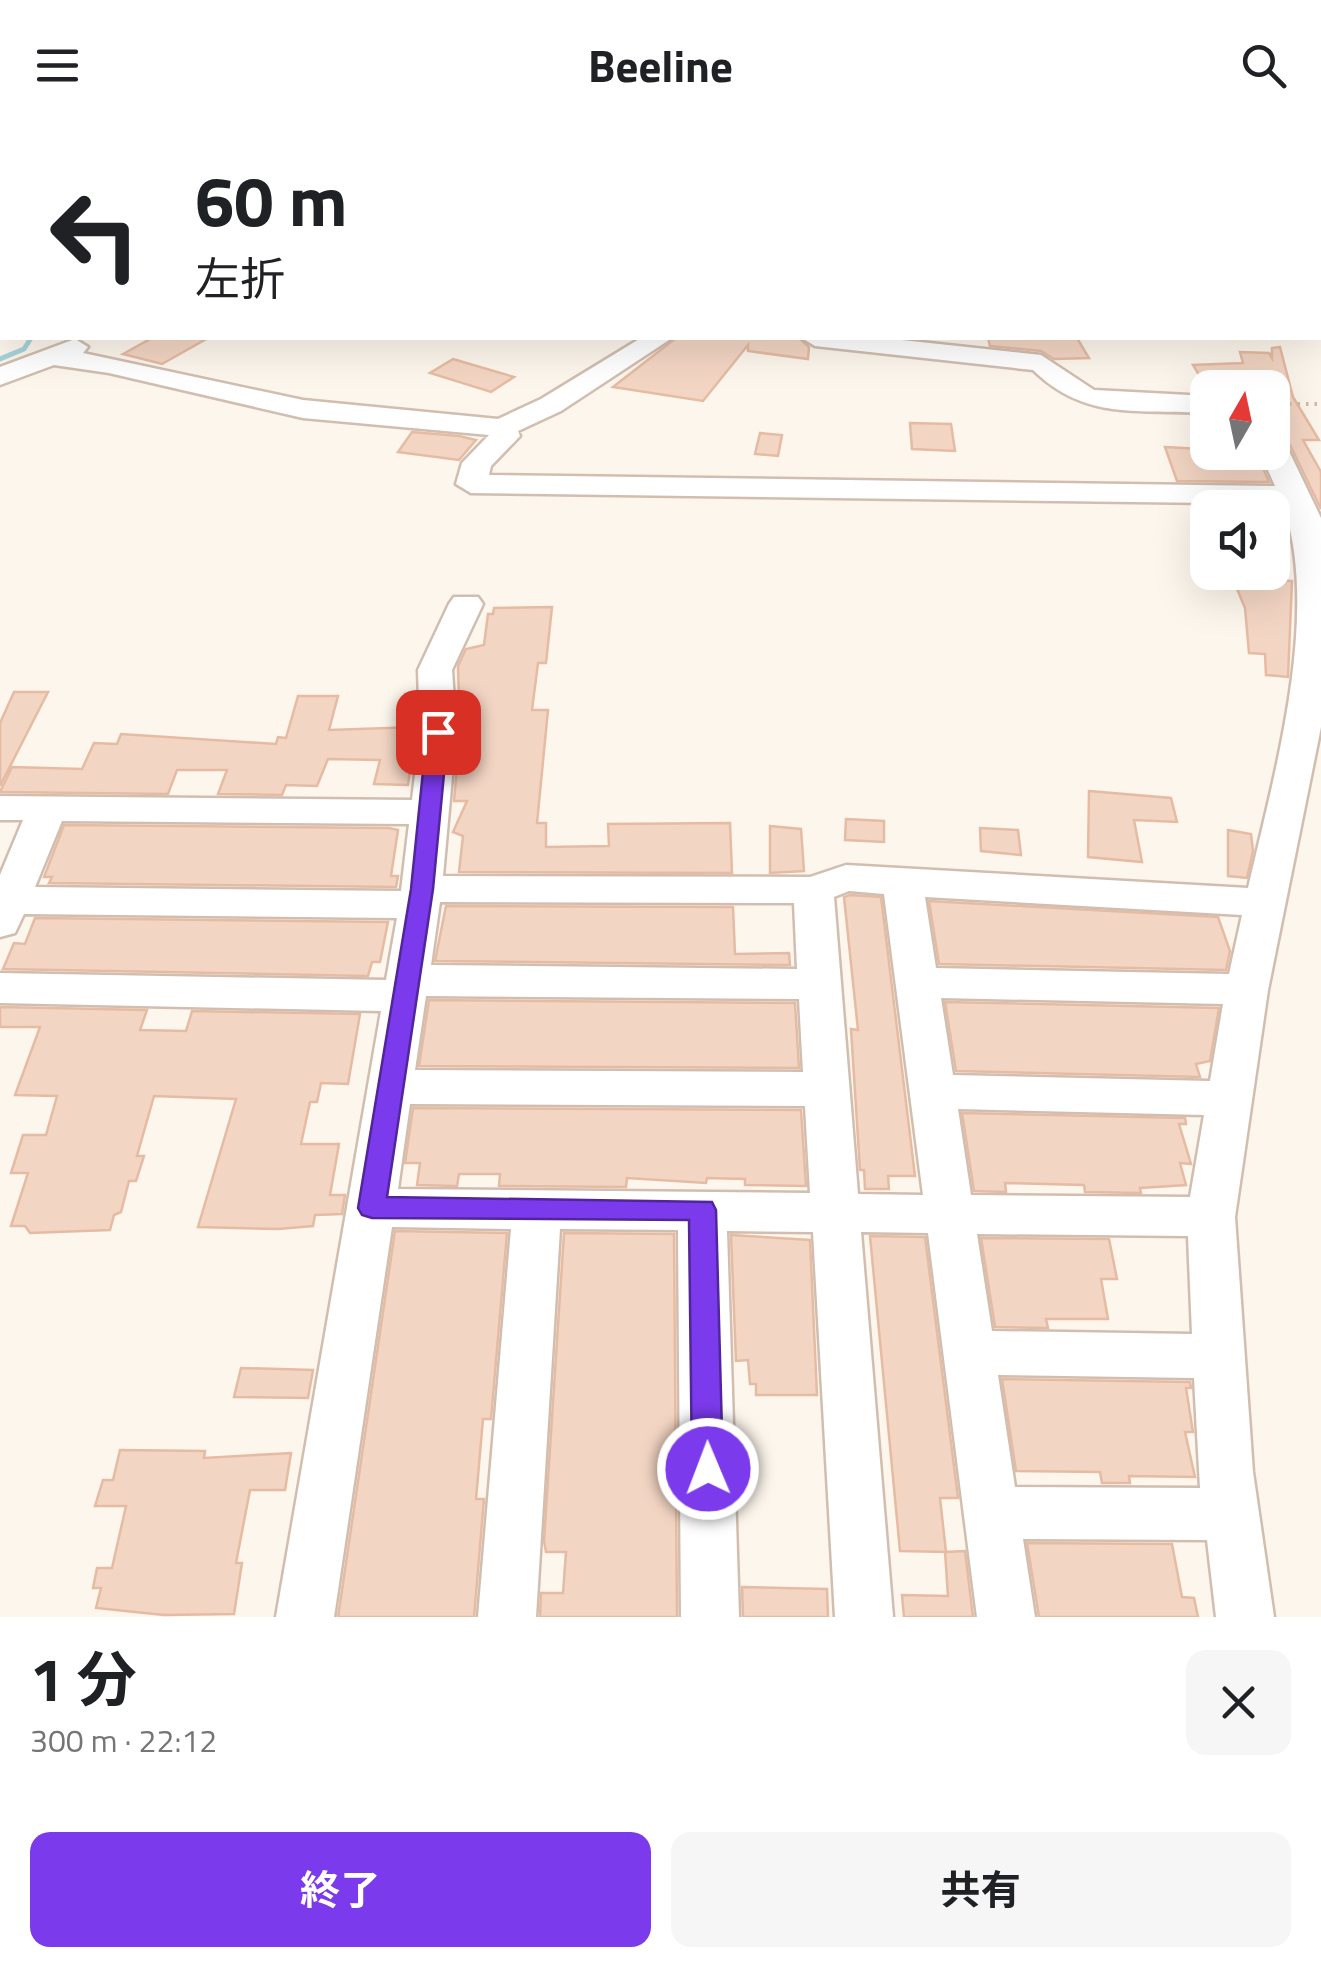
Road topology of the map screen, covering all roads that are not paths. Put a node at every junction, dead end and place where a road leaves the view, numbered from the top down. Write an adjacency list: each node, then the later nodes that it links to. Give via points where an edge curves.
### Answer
1 (90, 340): 5 (street)
2 (656, 340): 8 (street)
3 (848, 340): 4 (street)
4 (999, 349): 7 (street, via 1041,363 1089,398)
5 (52, 357): 6 (street); 8 (street, via 303,410)
6 (0, 377)
7 (1190, 404)
8 (502, 428): 10 (street, via 505,436 477,463 471,484)
9 (1285, 470): 10 (street)
10 (1293, 496): 18 (street, via 1308,524 1318,579 1318,656)
11 (466, 604): 14 (street, via 435,670 438,732)
12 (48, 807): 13 (street); 14 (street); 19 (street)
13 (0, 808)
14 (430, 812): 17 (street)
15 (902, 882): 16 (street, via 846,878); 18 (street); 20 (street)
16 (813, 890): 17 (street); 21 (street)
17 (421, 897): 19 (street); 23 (street)
18 (1268, 902): 24 (street)
19 (5, 911)
20 (916, 982): 24 (street); 27 (street)
21 (820, 984): 23 (street); 26 (street)
22 (0, 988): 23 (street)
23 (407, 988): 25 (street)
24 (1246, 990): 28 (street)
25 (391, 1087): 26 (street); 29 (street)
26 (826, 1090): 32 (street)
27 (932, 1092): 28 (street); 33 (street)
28 (1230, 1098): 34 (street)
29 (372, 1208): 30 (street); 39 (street)
30 (537, 1209): 31 (street); 40 (street)
31 (702, 1210): 32 (street); 41 (street)
32 (834, 1210): 33 (street); 42 (street)
33 (948, 1213): 34 (street); 35 (street)
34 (1211, 1217): 36 (street)
35 (968, 1353): 36 (street); 37 (street)
36 (1219, 1356): 38 (street)
37 (991, 1513): 38 (street); 43 (street)
38 (1231, 1514): 44 (street)
39 (306, 1617)
40 (508, 1617)
41 (710, 1617)
42 (864, 1617)
43 (1006, 1617)
44 (1245, 1617)

